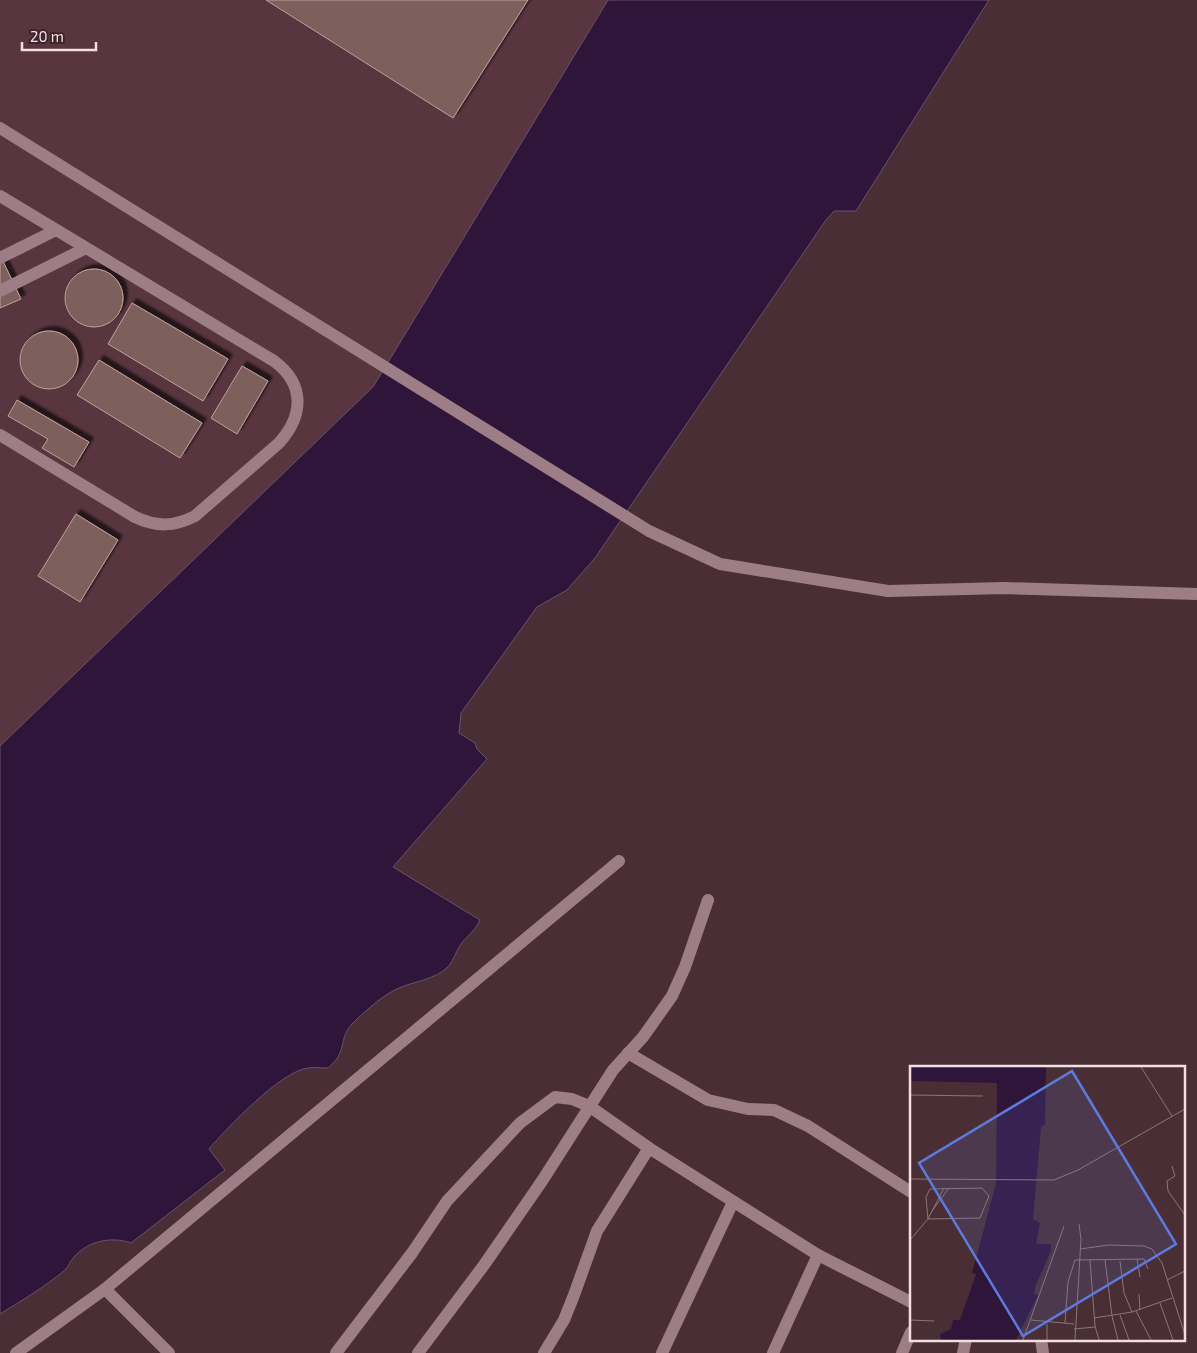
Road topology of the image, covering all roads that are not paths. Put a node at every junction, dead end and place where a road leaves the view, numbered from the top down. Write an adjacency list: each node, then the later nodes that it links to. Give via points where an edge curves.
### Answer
1 (0, 128): 8 (street, via 649,531 720,564 888,591 1004,588)
2 (0, 196): 3 (street)
3 (56, 230): 4 (street); 5 (street)
4 (86, 248): 6 (street); 7 (street, via 283,367 298,395 298,408 289,432 195,516 184,523 171,525 152,524 136,516)
5 (0, 258)
6 (0, 291)
7 (0, 435)
8 (1197, 594)
9 (619, 861): 17 (street)
10 (708, 900): 11 (street, via 672,996 659,1017)
11 (628, 1053): 12 (street); 14 (street, via 708,1100 748,1109 774,1110 808,1126)
12 (589, 1106): 13 (street); 24 (street, via 572,1099 555,1098 520,1123 447,1200 412,1253); 25 (street, via 489,1258)
13 (649, 1148): 15 (street); 26 (street, via 597,1231 574,1295)
14 (910, 1191)
15 (733, 1202): 16 (street); 27 (street)
16 (818, 1255): 18 (street); 28 (street)
17 (105, 1290): 22 (street); 23 (street)
18 (910, 1301)
19 (910, 1334): 29 (street)
20 (966, 1340): 30 (street)
21 (1041, 1340): 31 (street)
22 (16, 1353)
23 (169, 1353)
24 (336, 1353)
25 (418, 1353)
26 (544, 1353)
27 (662, 1353)
28 (773, 1353)
29 (902, 1353)
30 (963, 1353)
31 (1043, 1353)

